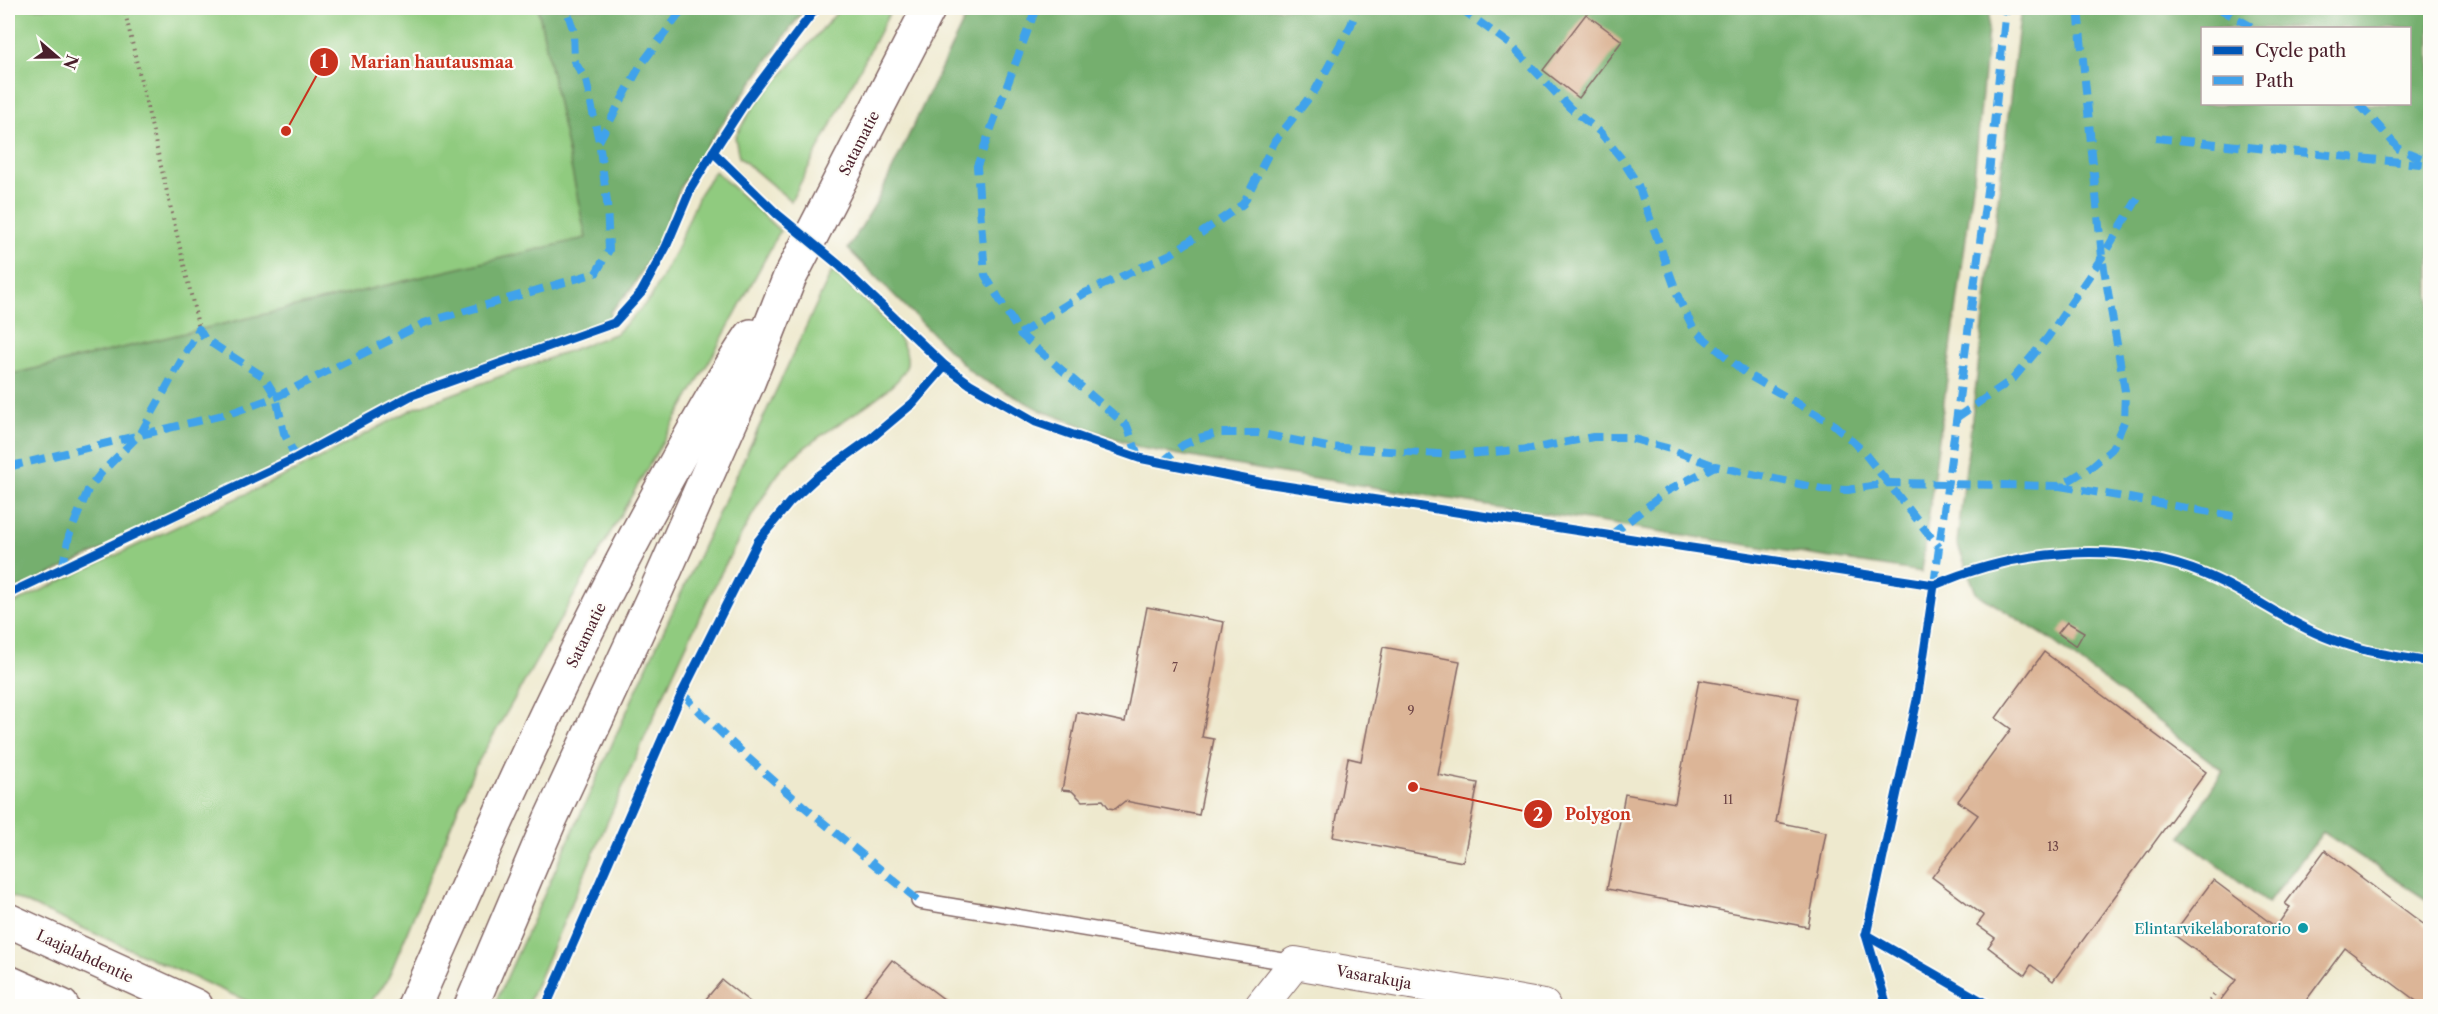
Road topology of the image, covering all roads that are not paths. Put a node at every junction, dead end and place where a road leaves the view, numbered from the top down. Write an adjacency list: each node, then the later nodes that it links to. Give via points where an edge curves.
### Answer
1 (929, 8): 2 (main road, Satamatie)
2 (789, 279): 9 (main road, Satamatie, via 725,375 619,565 507,797); 10 (main road, Satamatie, via 657,591 550,820)
3 (919, 901): 5 (lane)
4 (8, 920): 8 (main road, Laajalahdentie)
5 (1295, 963): 11 (street); 12 (street, Vasarakuja)
6 (8, 982): 7 (main road)
7 (62, 1006)
8 (196, 1006)
9 (414, 1006)
10 (471, 1006)
11 (1261, 1006)
12 (1544, 1006)

